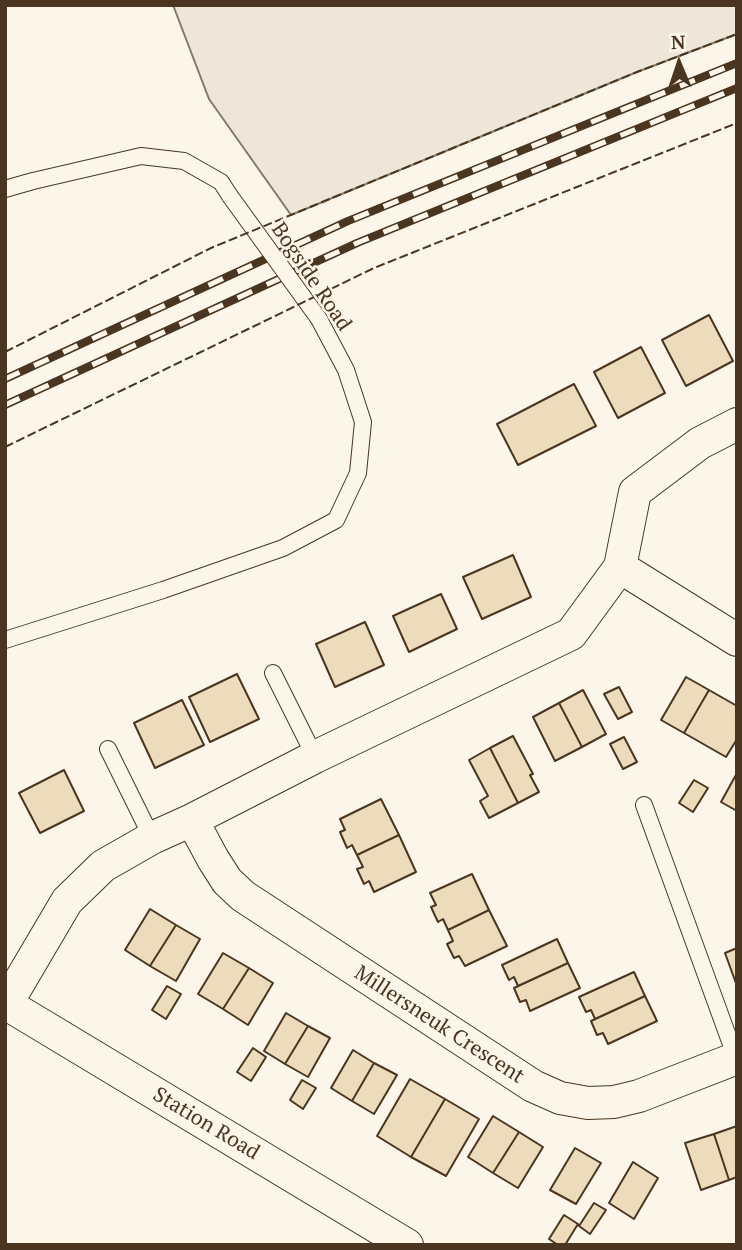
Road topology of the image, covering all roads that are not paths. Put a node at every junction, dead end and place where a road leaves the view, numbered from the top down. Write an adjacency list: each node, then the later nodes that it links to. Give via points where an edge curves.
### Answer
1 (5, 189): 4 (lane, Bogside Road, bridge, via 141,156 184,161 221,182 319,319 346,370 363,422 358,473 336,520 284,548)
2 (737, 424): 3 (street, via 699,443 635,492)
3 (620, 567): 5 (street); 8 (street, via 571,634)
4 (5, 640)
5 (737, 640)
6 (273, 673): 8 (lane)
7 (108, 749): 11 (lane)
8 (315, 757): 10 (street)
9 (644, 805): 13 (lane)
10 (192, 820): 11 (street); 13 (street, Millersneuk Crescent, via 212,859 243,896 533,1086 560,1098 614,1102)
11 (152, 838): 12 (street, via 103,866 67,901)
12 (6, 1003): 14 (street, Station Road)
13 (736, 1058)
14 (407, 1245)

